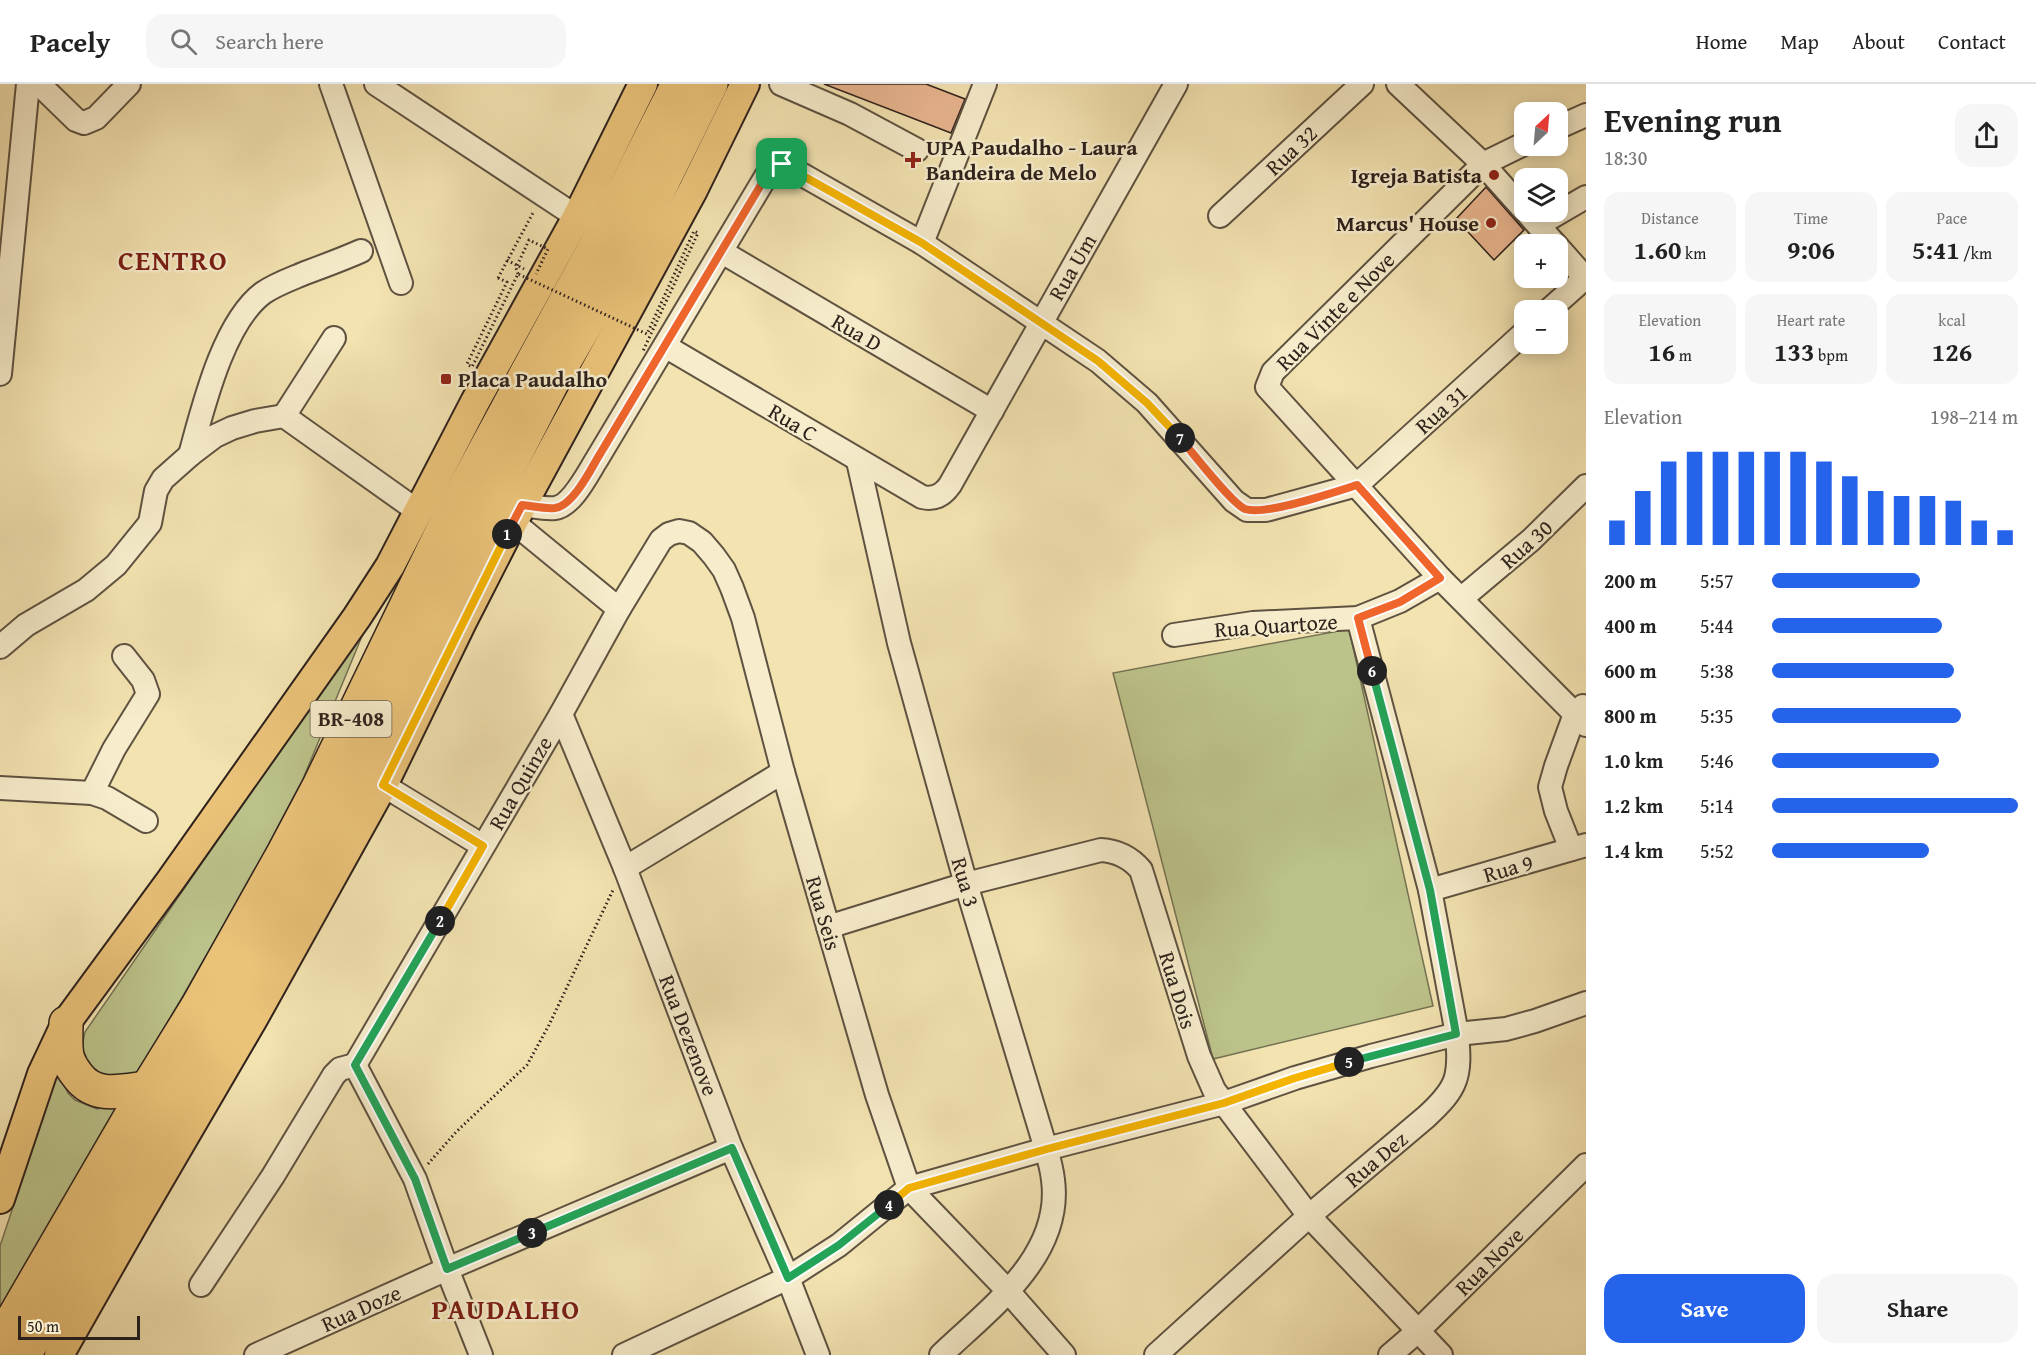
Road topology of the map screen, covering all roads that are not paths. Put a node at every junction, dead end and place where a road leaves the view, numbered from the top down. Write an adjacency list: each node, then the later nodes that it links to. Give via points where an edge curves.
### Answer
1 (28, 84): 34 (street)
2 (39, 84): 3 (street, via 84,123 96,118)
3 (129, 84)
4 (331, 84): 33 (street)
5 (375, 84): 25 (street)
6 (643, 84): 25 (main road)
7 (678, 84): 75 (highway, BR-408, via 596,247 454,507 319,786 197,1007)
8 (711, 84): 89 (highway, BR-408, via 630,248 553,381 443,595 333,823 160,1127)
9 (745, 84): 49 (main road, via 693,190)
10 (781, 84): 15 (street)
11 (985, 84): 28 (street)
12 (1176, 84): 36 (street, Rua Um)
13 (1362, 84): 24 (street, Rua 32)
14 (1398, 84): 20 (street)
15 (810, 90): 19 (street)
16 (1586, 115): 17 (street)
17 (1568, 123)
18 (1514, 149): 20 (street, Rua Vinte e Nove)
19 (917, 150)
20 (1483, 164): 22 (street); 45 (street, Rua Vinte e Nove, via 1273,372 1267,384 1269,392)
21 (1586, 197): 23 (street)
22 (1514, 198)
23 (1568, 203)
24 (1220, 216)
25 (577, 217): 48 (main road)
26 (1535, 222): 27 (street)
27 (1546, 234)
28 (922, 243): 30 (street, via 776,163); 36 (street)
29 (361, 251): 43 (street, via 278,284 251,304 220,359)
30 (722, 252): 39 (street); 41 (street, Rua D)
31 (1568, 259): 32 (street)
32 (1585, 278): 35 (street)
33 (401, 283)
34 (4, 299): 40 (street)
35 (1560, 300)
36 (1040, 324): 41 (street, Rua Um); 45 (street, via 1124,381 1174,431 1234,501 1247,510 1266,510)
37 (334, 338): 42 (street)
38 (1514, 342): 45 (street, Rua 31)
39 (654, 349): 44 (street, Rua C); 49 (street, via 597,459 573,496 562,506)
40 (0, 374)
41 (992, 411): 47 (street, Rua Um, via 945,491 935,497)
42 (284, 416): 43 (street, via 232,428); 48 (street)
43 (190, 455): 56 (street, via 163,479 156,491 150,523 116,565 86,590 39,616)
44 (858, 461): 47 (street, Rua C); 68 (street, Rua 3, via 899,643)
45 (1357, 485): 51 (street)
46 (1586, 486): 52 (street, Rua 30, via 1531,540)
47 (922, 497)
48 (419, 512): 72 (main road, via 357,617)
49 (518, 513): 53 (street); 61 (main road)
50 (669, 534): 53 (street, Rua Quinze, via 661,540); 60 (street, Rua Seis, via 689,533 702,542 724,570 743,618)
51 (1440, 578): 52 (street); 54 (street, Rua Quartoze, via 1400,602)
52 (1462, 598): 59 (street)
53 (619, 609): 58 (street, Rua Quinze)
54 (1358, 618): 55 (street, Rua Quartoze, via 1253,623); 69 (street, Rua Dez)
55 (1174, 635)
56 (0, 647)
57 (124, 656): 63 (street, via 143,680 148,694)
58 (561, 714): 65 (street, Rua Quinze); 67 (street, Rua Dezenove)
59 (1582, 714): 66 (street, via 1550,786 1556,811)
60 (783, 772): 67 (street); 70 (street, Rua Seis)
61 (383, 785): 65 (street); 90 (main road)
62 (0, 788): 63 (street)
63 (92, 793): 64 (street)
64 (146, 820)
65 (483, 846): 74 (street, Rua Quinze)
66 (1579, 847): 69 (street, Rua 9)
67 (626, 868): 77 (street, Rua Dezenove)
68 (966, 884): 70 (street, Rua Dois); 76 (street, Rua Dois, via 1101,850 1118,853 1135,863 1141,870 1205,1074); 78 (street, Rua 3)
69 (1430, 890): 73 (street, Rua Dez)
70 (828, 927): 80 (street, Rua Seis, via 880,1106)
71 (1586, 1003): 73 (street, via 1506,1029)
72 (66, 1023): 75 (highway, via 67,1056 81,1080 103,1092); 81 (main road, via 42,1074)
73 (1456, 1034): 76 (street, via 1295,1078); 82 (street, Rua Dez, via 1458,1071 1448,1095)
74 (355, 1065): 83 (street, via 415,1179); 85 (street, via 333,1075)
75 (147, 1088): 88 (highway, BR-408)
76 (1224, 1103): 78 (street); 82 (street, Rua Dois)
77 (732, 1148): 83 (street, Rua Doze); 84 (street, Rua Dezenove)
78 (1047, 1149): 80 (street); 86 (street, Rua 3, via 1054,1181 1051,1220 1036,1255)
79 (1586, 1165): 87 (street, Rua Nove)
80 (909, 1188): 84 (street, via 839,1245); 86 (street, Rua Seis)
81 (0, 1199)
82 (1309, 1216): 87 (street, Rua Dois); 97 (street, Rua Dez)
83 (447, 1269): 91 (street, Rua Doze); 92 (street)
84 (788, 1278): 93 (street); 94 (street, Rua Dezenove)
85 (201, 1286)
86 (1008, 1291): 95 (street, Rua 3); 96 (street, Rua Seis)
87 (1418, 1330): 98 (street, Rua Nove); 99 (street, Rua Dois)
88 (0, 1341)
89 (24, 1355)
90 (59, 1355)
91 (256, 1355)
92 (481, 1355)
93 (624, 1355)
94 (818, 1355)
95 (941, 1355)
96 (1064, 1355)
97 (1155, 1355)
98 (1390, 1355)
99 (1441, 1355)

